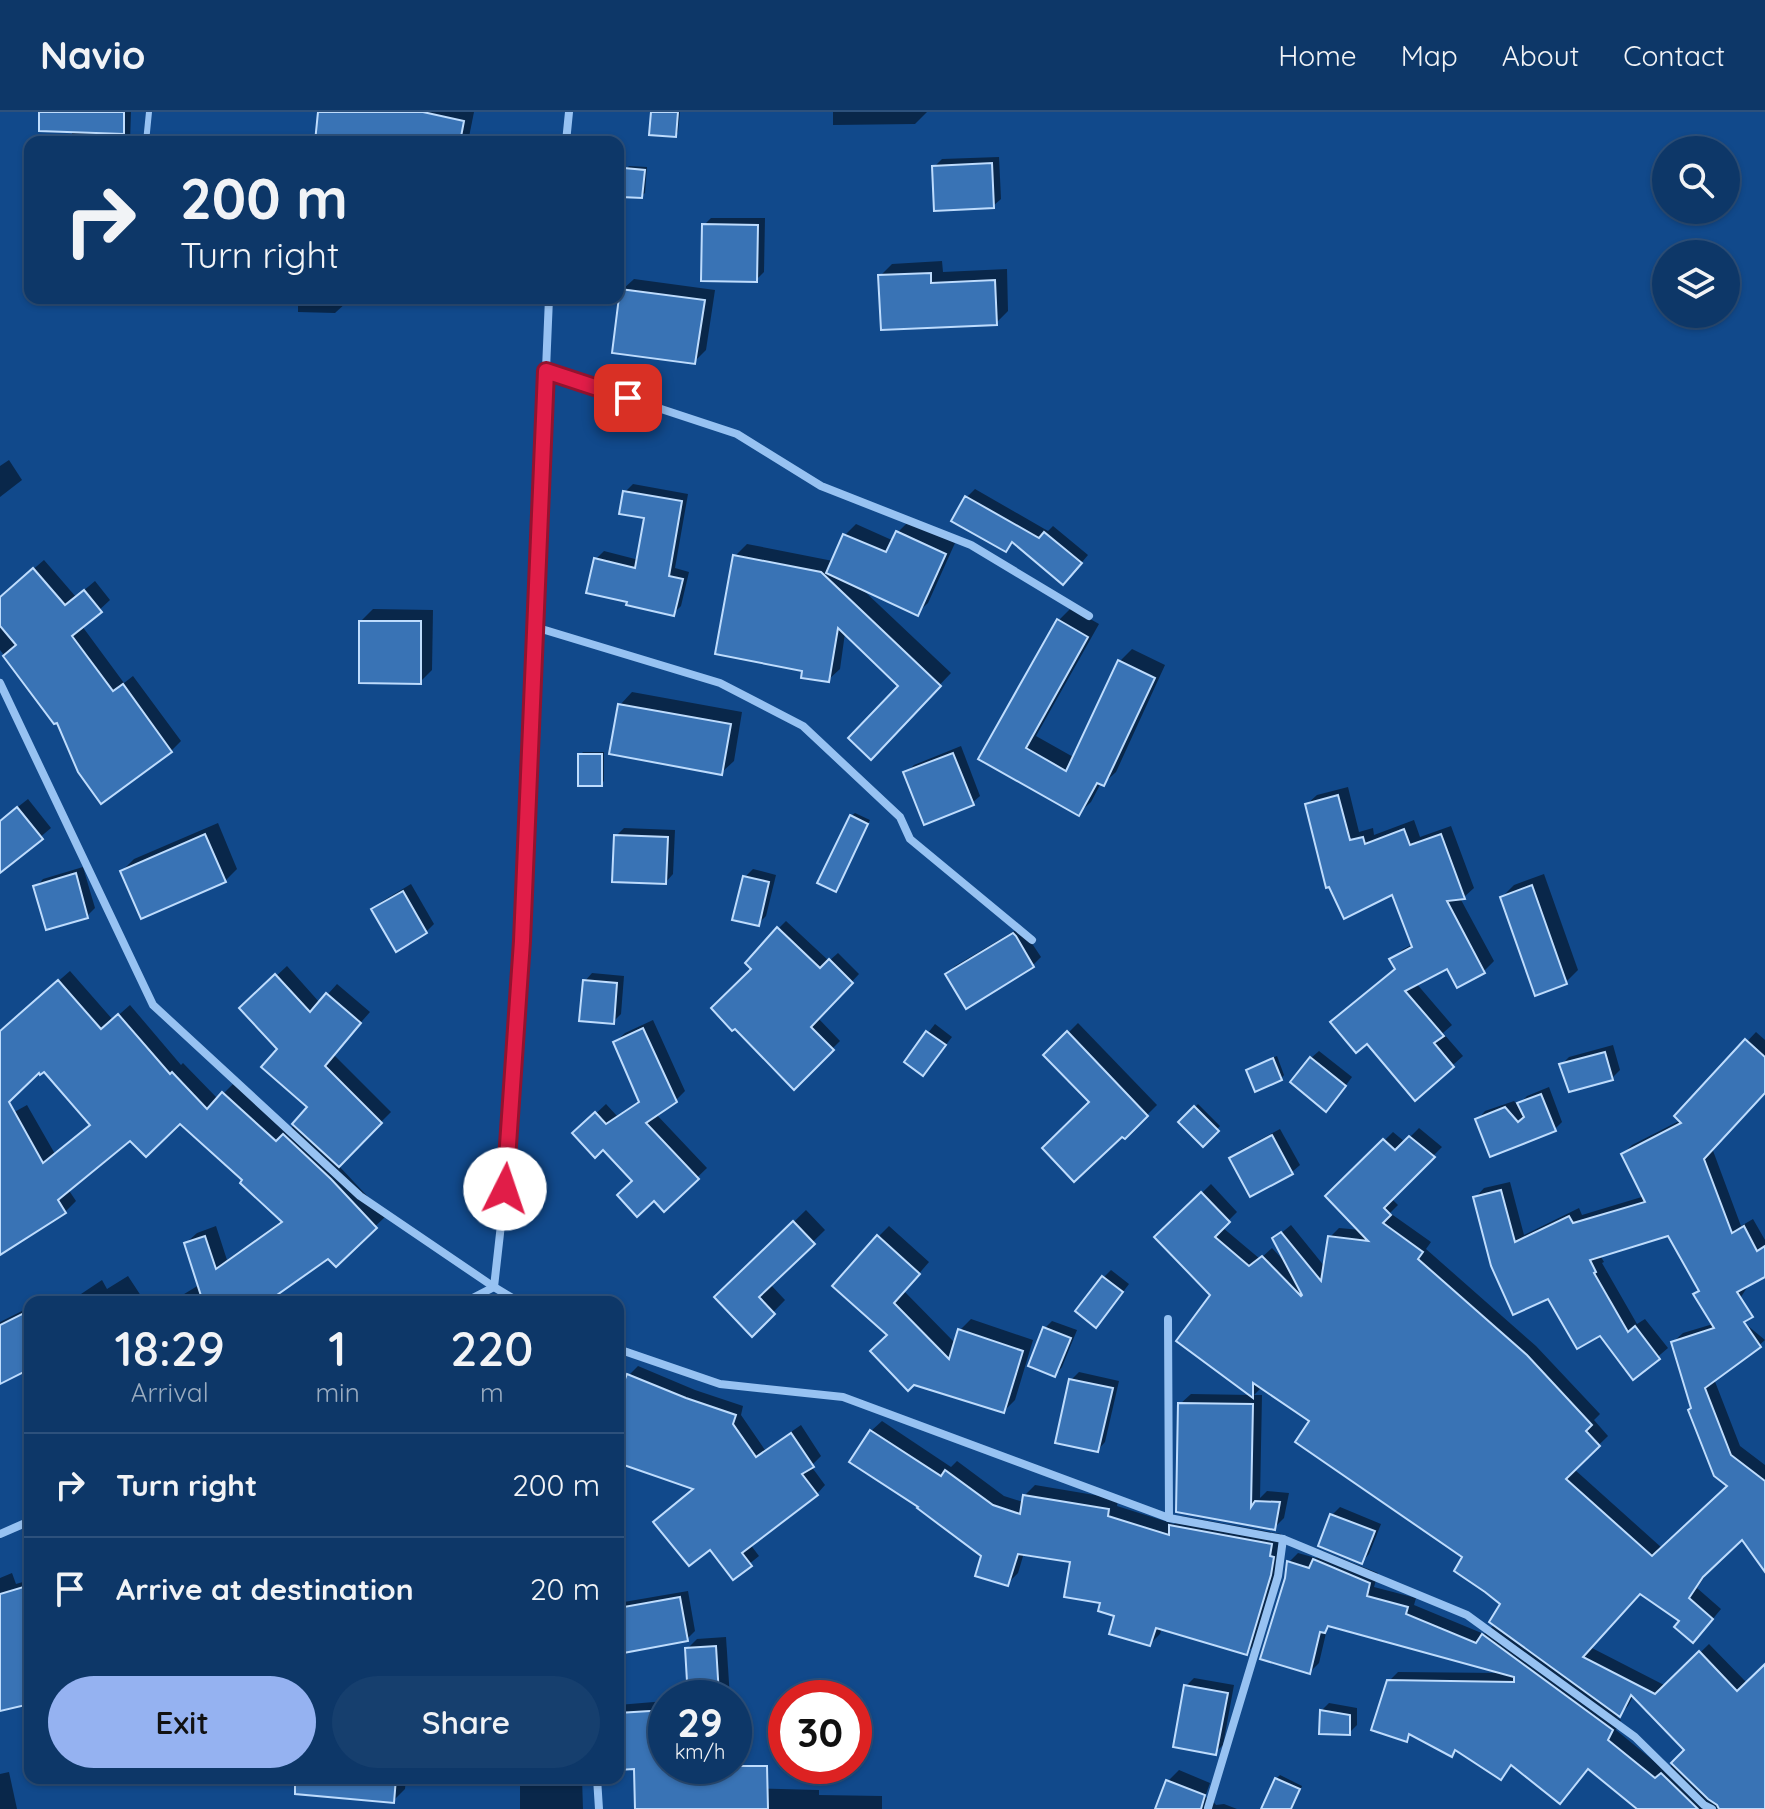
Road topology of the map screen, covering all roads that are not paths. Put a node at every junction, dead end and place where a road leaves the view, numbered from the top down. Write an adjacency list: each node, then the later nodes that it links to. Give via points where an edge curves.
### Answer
1 (149, 112): 3 (lane)
2 (569, 112): 4 (street)
3 (147, 136)
4 (567, 136)
5 (549, 304): 6 (street)
6 (546, 371): 7 (street, via 737,434 821,486 971,545); 8 (street)
7 (1089, 616)
8 (535, 627): 10 (street, via 720,683 803,726 900,817 910,839); 11 (street, via 522,941)
9 (0, 683): 11 (street, via 153,1005 360,1196)
10 (1032, 940)
11 (494, 1287): 12 (street); 13 (street)
12 (477, 1296)
13 (509, 1296)
14 (1168, 1319): 16 (street)
15 (624, 1351): 16 (street, via 720,1384 843,1397)
16 (1169, 1518): 19 (street)
17 (24, 1524): 18 (street)
18 (0, 1534)
19 (1283, 1539): 21 (street, via 1278,1576); 23 (street, via 1467,1615 1635,1737)
20 (597, 1784): 22 (street)
21 (1208, 1808)
22 (599, 1809)
23 (1712, 1809)

